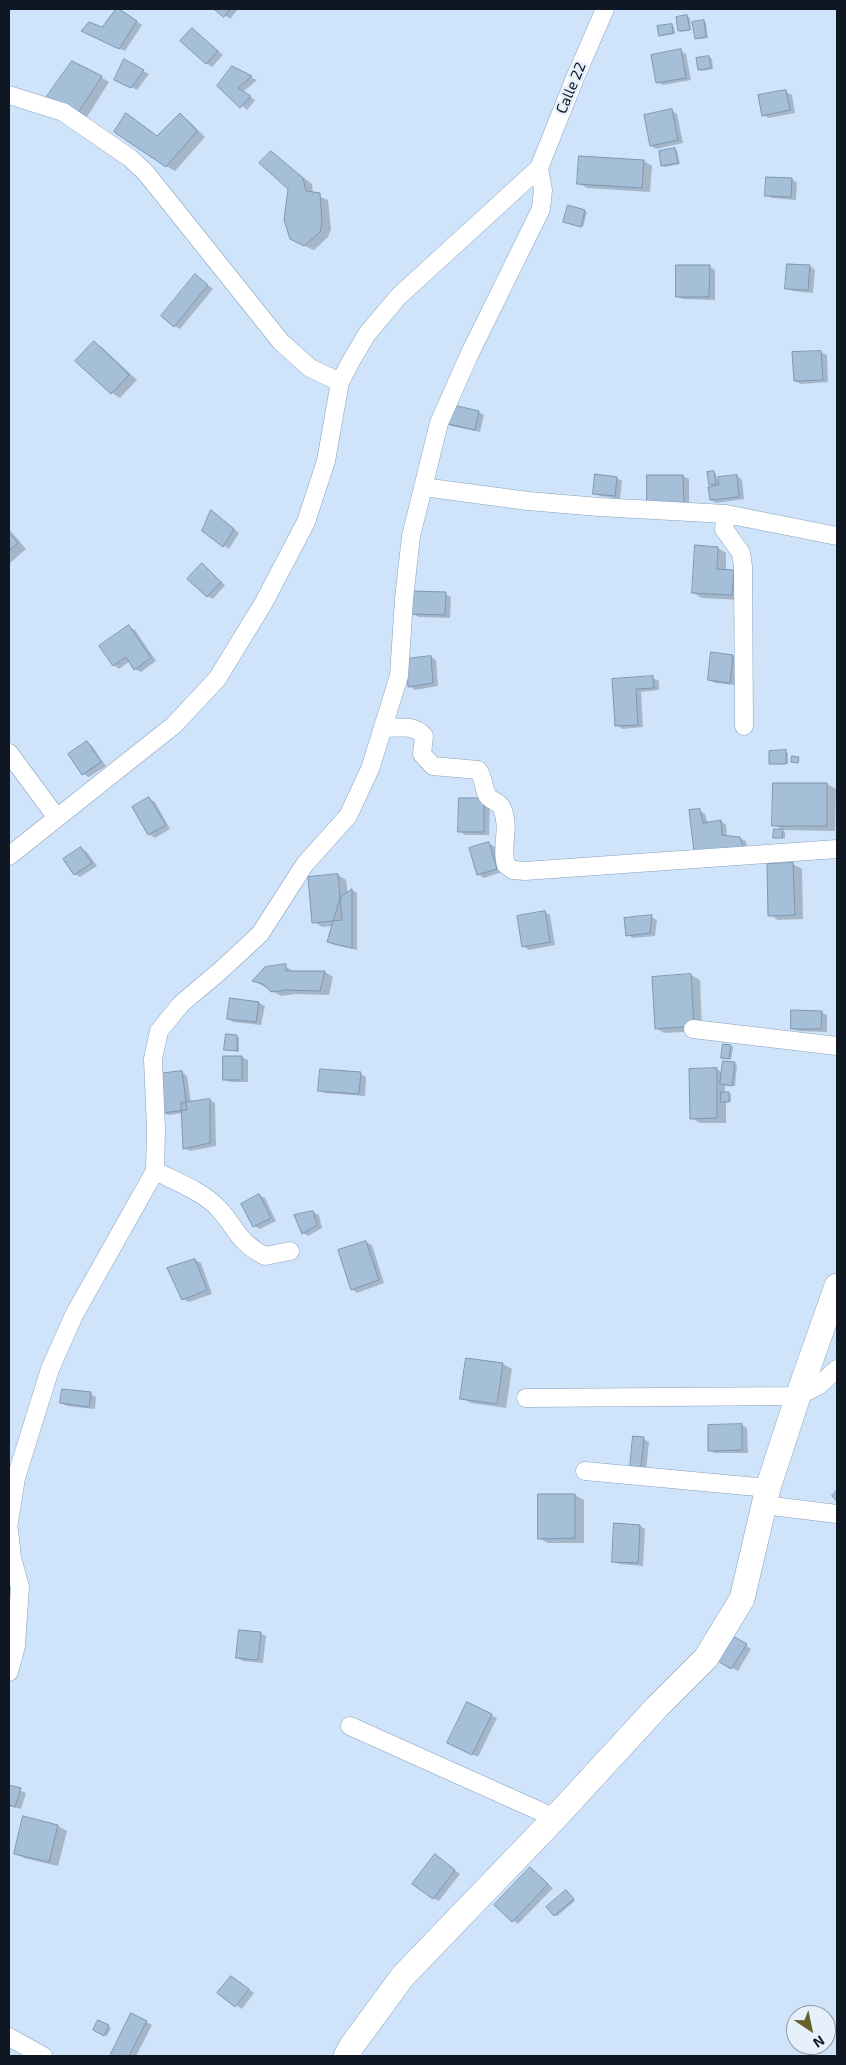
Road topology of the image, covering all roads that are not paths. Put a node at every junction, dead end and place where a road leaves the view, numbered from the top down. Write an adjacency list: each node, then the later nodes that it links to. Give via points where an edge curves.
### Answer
1 (605, 9): 3 (street, Calle 22)
2 (9, 94): 4 (street, via 63,112 130,158 281,342 310,368)
3 (539, 168): 4 (street, via 398,296 367,334); 5 (street, via 543,190 541,209 439,423)
4 (340, 382): 11 (street, via 326,461 306,522 263,604 217,679 174,725)
5 (423, 487): 6 (street, via 599,507); 9 (street, via 411,536 399,676)
6 (726, 514): 7 (street); 8 (street, via 724,529 741,553 743,566)
7 (837, 536)
8 (744, 726)
9 (383, 728): 12 (street, via 420,730 424,736 422,754 433,766 478,770 489,798 501,806 507,825 503,857 506,866 513,870); 16 (street, via 370,769 348,816 305,864 260,934 181,1004 159,1031 153,1059)
10 (9, 753): 11 (street)
11 (57, 818): 13 (street)
12 (837, 850)
13 (9, 856)
14 (693, 1029): 15 (street)
15 (837, 1046)
16 (155, 1171): 17 (street, via 191,1189 218,1208 249,1248 265,1256); 25 (street, via 74,1315 50,1369 16,1478)
17 (290, 1251)
18 (837, 1286): 20 (street)
19 (837, 1369): 20 (street, via 818,1386)
20 (798, 1396): 21 (street); 23 (street)
21 (526, 1398)
22 (585, 1471): 23 (street)
23 (766, 1496): 24 (street); 29 (street, via 742,1598 706,1658)
24 (837, 1514)
25 (9, 1522)
26 (9, 1530): 27 (street, via 20,1587 16,1646)
27 (9, 1672)
28 (350, 1726): 29 (street)
29 (555, 1818): 32 (street, via 403,1976)
30 (9, 2037): 31 (street)
31 (43, 2056)
32 (346, 2056)

